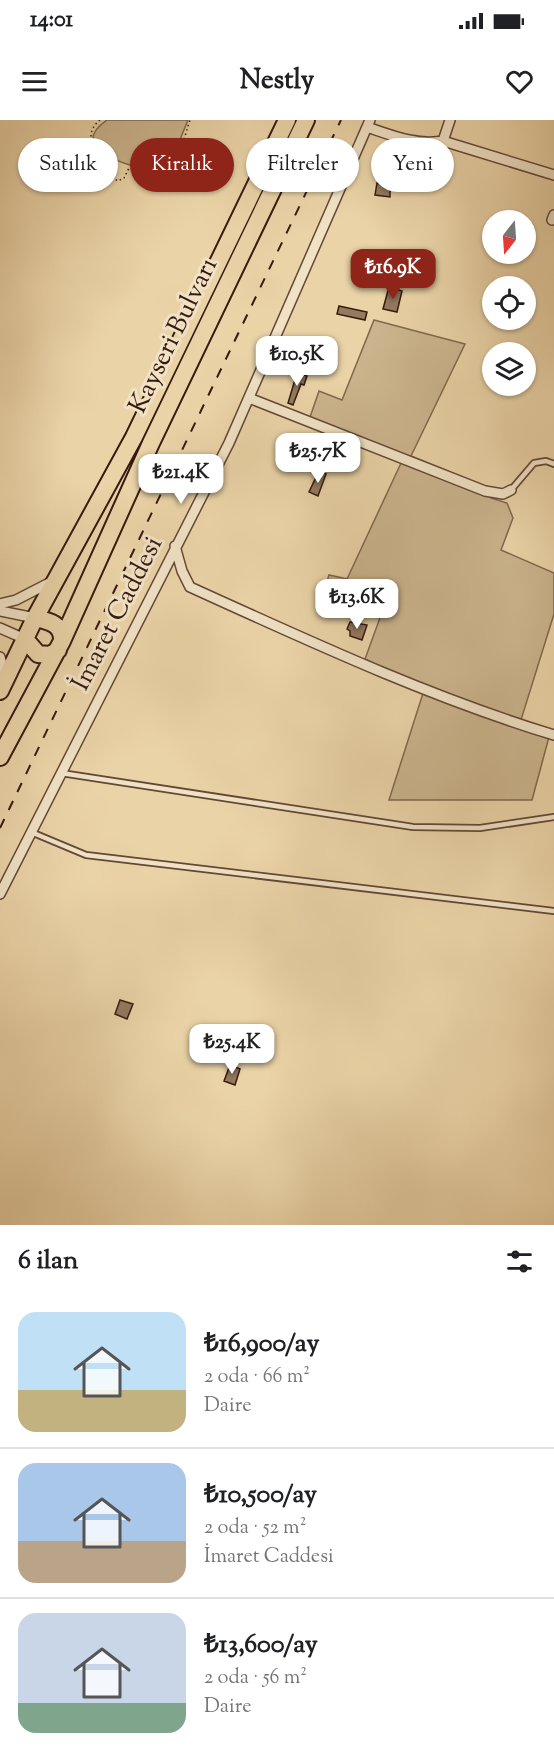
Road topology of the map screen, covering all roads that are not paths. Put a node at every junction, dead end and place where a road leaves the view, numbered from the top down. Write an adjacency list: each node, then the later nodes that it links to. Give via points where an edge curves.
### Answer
1 (287, 120): 13 (highway, Kayseri Bulvarı, via 134,437)
2 (306, 120): 19 (highway, Kayseri Bulvarı, via 151,443)
3 (450, 120): 6 (street)
4 (369, 124): 5 (street); 9 (street, İmaret Caddesi)
5 (402, 138)
6 (444, 138)
7 (454, 144): 8 (street)
8 (554, 175)
9 (249, 398): 11 (street, via 485,491 503,494); 12 (street, İmaret Caddesi, via 230,443)
10 (554, 464): 11 (lane, via 534,463)
11 (511, 489)
12 (175, 546): 22 (street, via 190,587 359,662 497,718); 24 (street, İmaret Caddesi)
13 (55, 580): 14 (street); 16 (highway, Kayseri Bulvarı)
14 (0, 604)
15 (0, 611): 16 (street)
16 (35, 618): 18 (highway); 19 (highway, via 58,626 62,632)
17 (0, 627): 18 (street)
18 (25, 639): 19 (highway, via 38,654 50,655); 21 (highway)
19 (60, 646): 23 (highway, Kayseri Bulvarı)
20 (0, 657): 21 (street)
21 (3, 685)
22 (554, 735)
23 (0, 757)
24 (61, 773): 25 (lane, via 413,827 480,828); 26 (street, İmaret Caddesi)
25 (554, 817)
26 (31, 832): 27 (street, İmaret Caddesi); 28 (lane, via 86,855)
27 (0, 894)
28 (554, 911)

